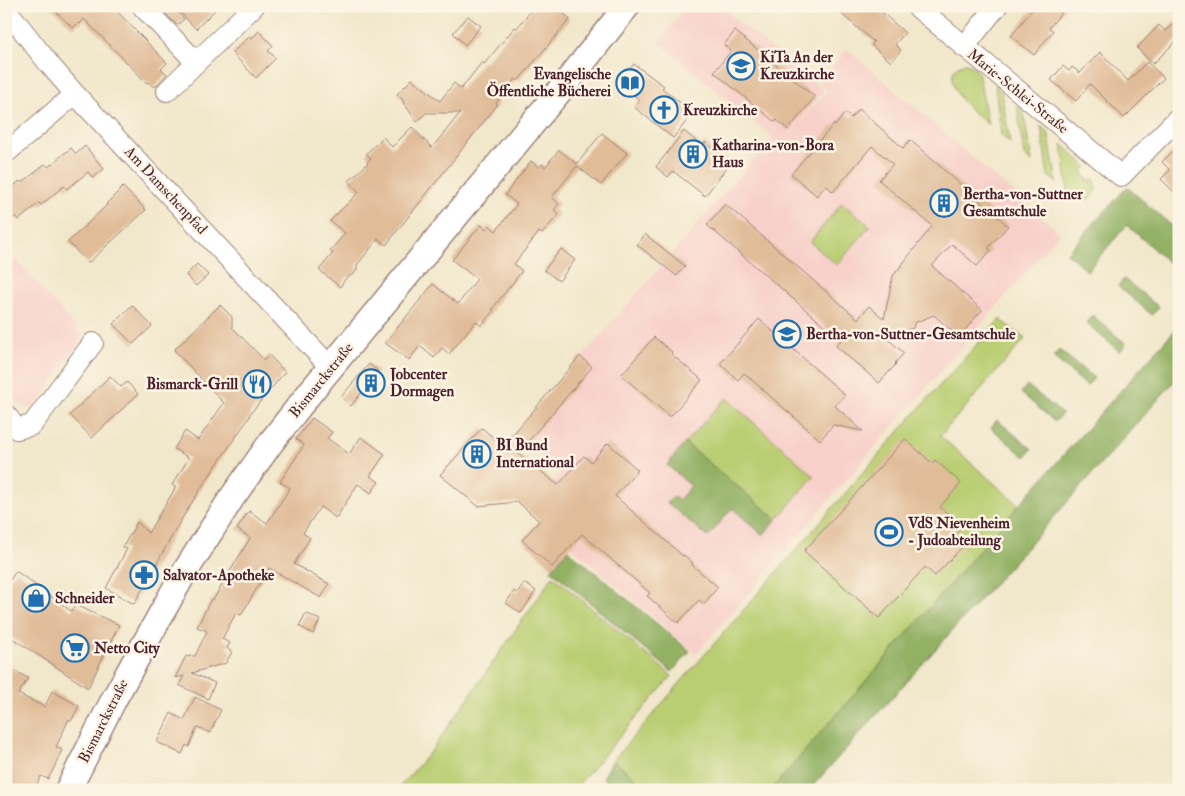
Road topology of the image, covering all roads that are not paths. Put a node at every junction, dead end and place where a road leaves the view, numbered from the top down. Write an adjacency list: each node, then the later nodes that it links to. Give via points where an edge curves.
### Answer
1 (254, 6): 8 (street)
2 (626, 6): 14 (street, Bismarckstraße)
3 (916, 6): 7 (street, Marie-Schlei-Straße)
4 (997, 6): 7 (street)
5 (143, 7): 8 (street)
6 (6, 9): 10 (street, Am Damschenpfad)
7 (964, 47): 11 (street, Marie-Schlei-Straße, via 1120,176)
8 (196, 62): 9 (street)
9 (167, 91)
10 (75, 94): 12 (street); 14 (street, Am Damschenpfad)
11 (1179, 117)
12 (6, 153)
13 (93, 343): 15 (street, via 32,425 17,429)
14 (331, 368): 16 (street, Bismarckstraße, via 231,499 180,578)
15 (6, 415)
16 (68, 790)

